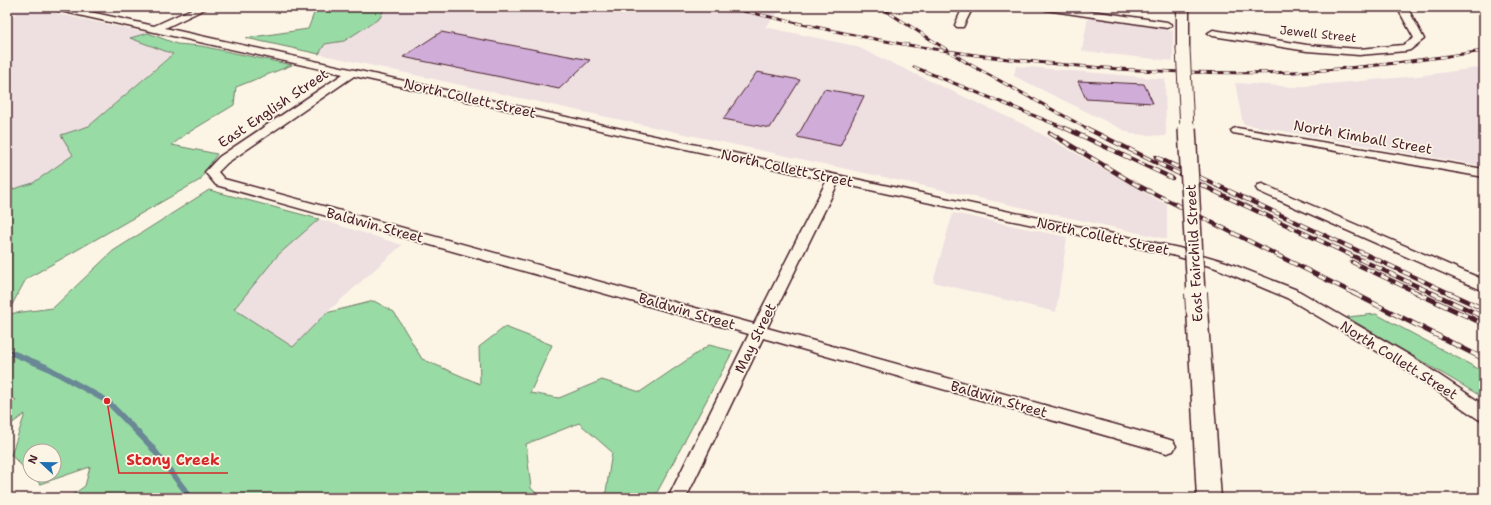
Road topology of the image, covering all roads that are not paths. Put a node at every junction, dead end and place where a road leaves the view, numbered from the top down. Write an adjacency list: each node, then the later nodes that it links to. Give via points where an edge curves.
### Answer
1 (56, 7): 9 (street, North Collett Street)
2 (204, 7): 9 (street)
3 (968, 7): 7 (street)
4 (1046, 7): 8 (street)
5 (1183, 7): 22 (street, East Fairchild Street, bridge, via 1183,48)
6 (1402, 7): 10 (street, Jewell Street, via 1419,39 1406,48 1359,52 1307,48)
7 (960, 25)
8 (1167, 25)
9 (155, 29): 11 (street, North Collett Street)
10 (1213, 33)
11 (353, 72): 13 (street, East English Street, via 224,160); 15 (street, North Collett Street)
12 (1237, 131): 14 (street, North Kimball Street)
13 (211, 172): 18 (street, Baldwin Street, via 220,182)
14 (1484, 173)
15 (834, 178): 18 (street, May Street); 19 (street, North Collett Street, via 1174,251 1221,264 1292,294 1403,359)
16 (1262, 188): 17 (street)
17 (1484, 286)
18 (758, 332): 20 (street, Baldwin Street); 21 (street, May Street)
19 (1484, 414)
20 (1167, 446)
21 (677, 498)
22 (1209, 498)

